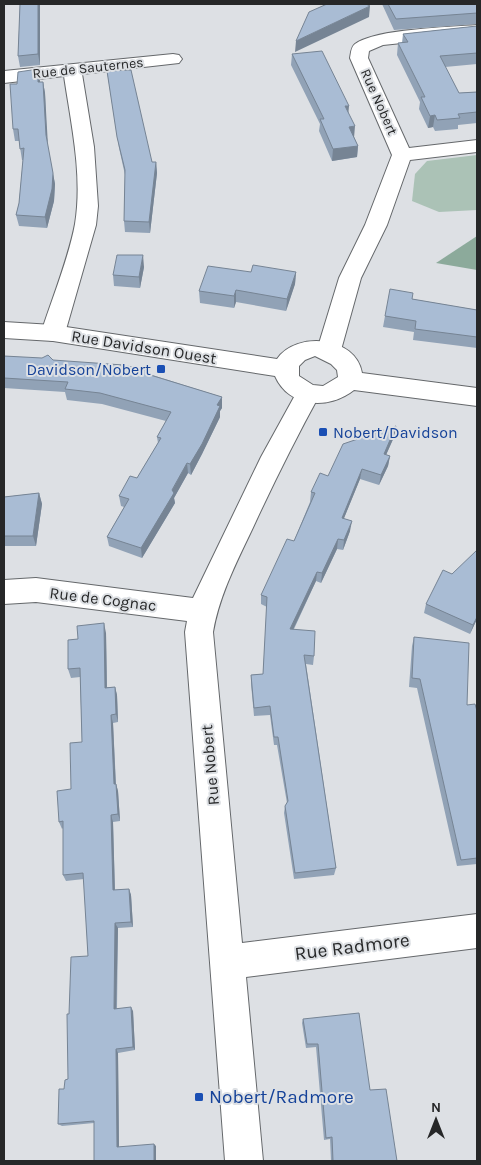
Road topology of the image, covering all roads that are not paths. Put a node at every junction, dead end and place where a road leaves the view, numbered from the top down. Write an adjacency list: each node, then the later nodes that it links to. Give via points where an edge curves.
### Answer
1 (477, 30): 6 (street, Rue Nobert, via 379,40 361,48 359,58)
2 (173, 59): 3 (street, Rue de Sauternes)
3 (72, 70): 4 (street, Rue de Sauternes); 8 (street, via 88,173 88,207)
4 (4, 76)
5 (477, 146): 6 (street, Rue Nobert)
6 (402, 155): 9 (street, Rue Nobert, via 376,225 350,278)
7 (4, 330): 8 (street, Rue Davidson Ouest)
8 (53, 334): 10 (street, Rue Davidson Ouest)
9 (329, 350): 10 (street, via 300,351 289,358); 11 (street, via 342,358 349,368)
10 (284, 369): 12 (street, via 287,380)
11 (348, 380): 12 (street, via 340,389 326,394); 13 (street)
12 (308, 394): 15 (street, Rue Nobert, via 291,422)
13 (477, 397)
14 (4, 592): 15 (street, Rue de Cognac, via 36,590)
15 (201, 611): 17 (street, Rue Nobert, via 199,632)
16 (477, 931): 17 (street, Rue Radmore)
17 (226, 962): 18 (street, Rue Nobert)
18 (244, 1161)

